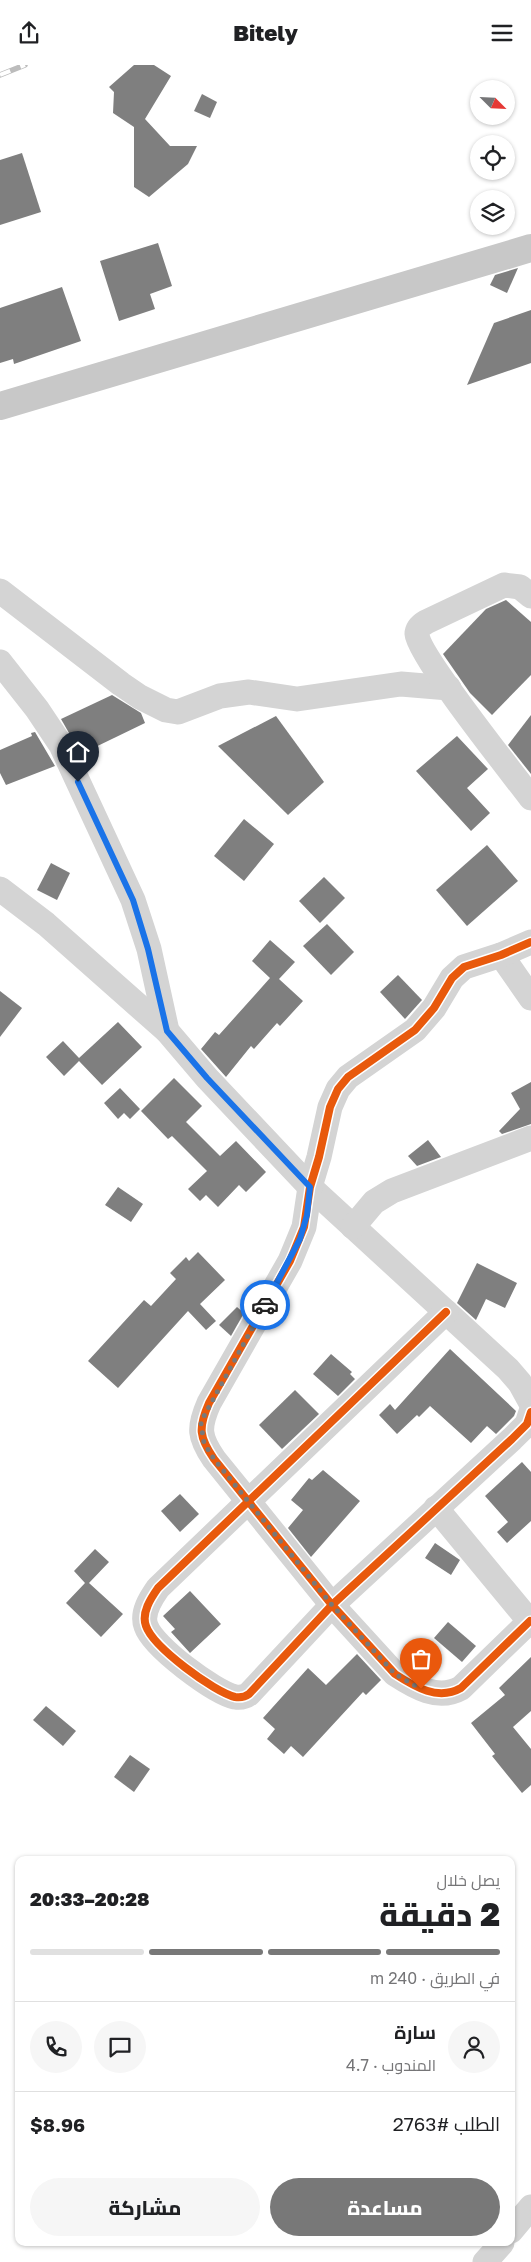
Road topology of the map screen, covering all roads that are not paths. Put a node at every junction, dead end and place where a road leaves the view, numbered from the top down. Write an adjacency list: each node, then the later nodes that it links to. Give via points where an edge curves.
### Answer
1 (531, 248): 2 (main road)
2 (0, 406)
3 (0, 591): 6 (street, via 121,684 140,697 172,711 184,710 220,696 249,692 297,699 401,683)
4 (531, 596): 6 (street, via 520,587 504,585 431,619 419,628 417,634 422,646)
5 (0, 662): 12 (street, via 61,745 126,884 148,949)
6 (449, 688): 7 (street)
7 (528, 788)
8 (0, 889): 12 (street, via 46,924)
9 (531, 942): 10 (street)
10 (501, 955): 11 (street); 14 (street, via 464,967 452,978 434,1008 415,1030 343,1083 330,1107)
11 (531, 998)
12 (167, 1031): 14 (street)
13 (531, 1138): 15 (street, via 392,1191 374,1202)
14 (310, 1187): 15 (street); 19 (street, via 307,1215 296,1249 209,1403 201,1424 204,1443)
15 (353, 1227): 16 (street)
16 (446, 1312): 17 (street, via 508,1369); 19 (street)
17 (531, 1403)
18 (531, 1412): 20 (street, via 527,1423 512,1439)
19 (249, 1501): 21 (street); 21 (street, via 158,1587 144,1617 145,1626 156,1642 211,1685 233,1697 245,1697)
20 (436, 1509): 21 (street); 22 (street)
21 (332, 1605): 22 (street, via 395,1674 421,1689 445,1695 461,1688)
22 (530, 1622)
23 (531, 2207): 24 (street)
24 (515, 2226)
25 (499, 2246): 26 (street)
26 (484, 2262)

